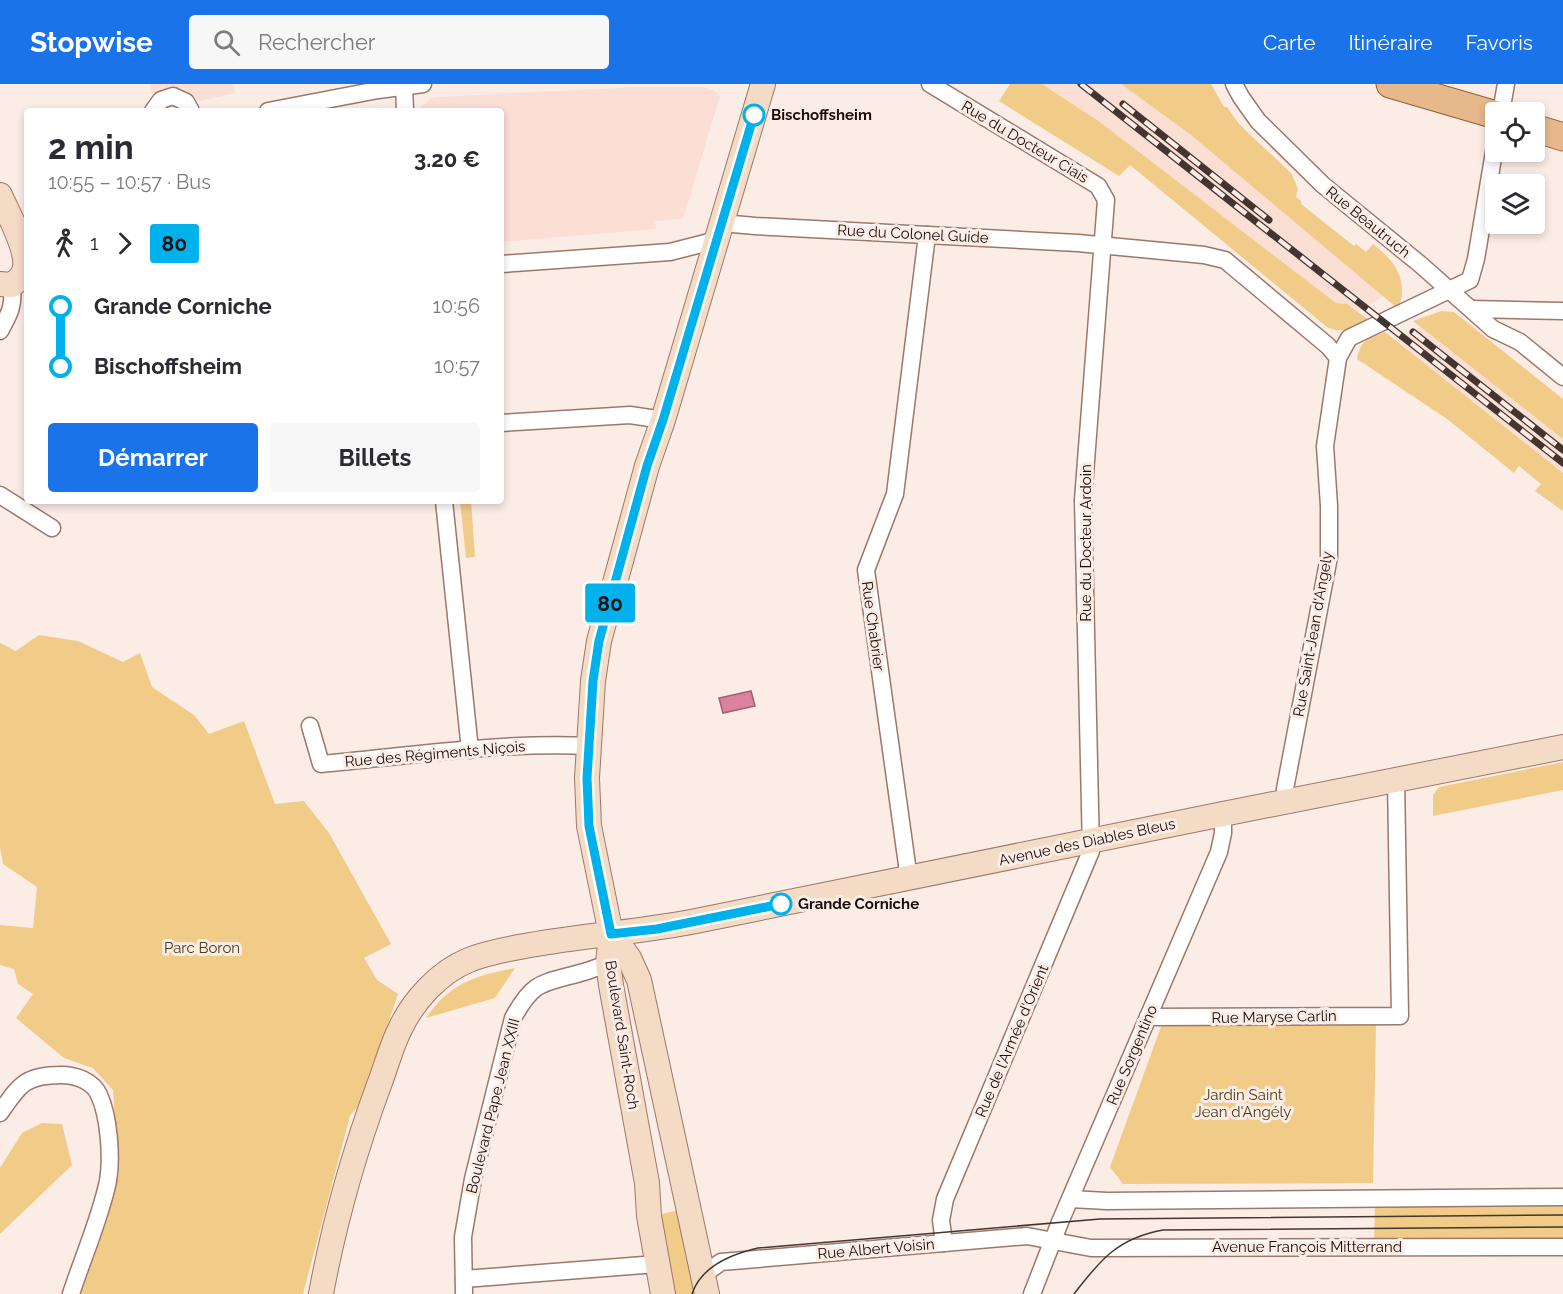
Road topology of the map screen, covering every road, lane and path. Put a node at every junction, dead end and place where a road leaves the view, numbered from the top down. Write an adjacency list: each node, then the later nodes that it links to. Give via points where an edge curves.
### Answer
1 (423, 84): 7 (street)
2 (763, 84): 18 (main road)
3 (930, 84): 20 (street, Rue du Docteur Ciais, via 1098,186 1106,200)
4 (1234, 84): 25 (street, Rue Beautruch, via 1258,122 1314,177)
5 (1390, 84): 13 (main road)
6 (1506, 84): 8 (street)
7 (404, 85): 11 (street); 12 (street)
8 (1503, 102)
9 (155, 108): 10 (street, via 161,100 173,96)
10 (189, 108)
11 (284, 108)
12 (405, 108)
13 (1485, 112)
14 (1545, 131): 15 (main road)
15 (1563, 137)
16 (1492, 162): 25 (street, via 1470,280)
17 (0, 195): 21 (main road)
18 (719, 231): 19 (street, Rue du Colonel Guide, via 755,226); 22 (street, Rue du Colonel Guide, via 670,252); 33 (main road)
19 (927, 235): 20 (street, Rue du Colonel Guide); 46 (street, Rue Chabrier, via 896,494 866,570)
20 (1104, 246): 31 (street, Rue du Colonel Guide, via 1204,255 1225,261); 45 (street, Rue du Docteur Ardoin, via 1083,500)
21 (24, 255)
22 (504, 264)
23 (24, 272): 24 (main road, via 20,278)
24 (6, 284): 29 (street, via 13,302)
25 (1449, 288): 26 (street, Rue Beautruch); 31 (street, via 1349,338)
26 (1472, 309): 27 (street); 30 (street, Rue Beautruch, via 1493,329)
27 (1531, 310): 28 (street); 30 (street, via 1516,325)
28 (1563, 311)
29 (0, 331)
30 (1520, 342): 32 (street, Rue Beautruch)
31 (1338, 358): 43 (street, Rue Saint-Jean d'Angely, via 1325,446 1329,557 1285,789)
32 (1563, 377)
33 (663, 420): 34 (street, via 630,415); 39 (main road, via 599,641)
34 (504, 423)
35 (0, 495): 37 (street)
36 (444, 504): 41 (street)
37 (52, 528)
38 (310, 726): 41 (street, Rue des Régiments Niçois, via 321,764)
39 (588, 746): 41 (street, Rue des Régiments Niçois); 47 (main road, via 589,826)
40 (1563, 747): 42 (main road, Avenue des Diables Bleus)
41 (470, 750)
42 (1396, 780): 43 (main road, Avenue des Diables Bleus); 49 (street, Rue Maryse Carlin, via 1400,1016)
43 (1288, 801): 44 (main road, Avenue des Diables Bleus)
44 (1223, 814): 45 (main road, Avenue des Diables Bleus); 49 (street, Rue Sorgentino, via 1219,852)
45 (1090, 841): 46 (main road, Avenue des Diables Bleus); 54 (street, Rue de l'Armée d'Orient, via 1086,864 945,1199 940,1220)
46 (909, 879): 47 (main road, Avenue des Diables Bleus, via 657,929)
47 (611, 934): 48 (main road, Boulevard Saint-Roch); 60 (main road, Avenue des Diables Bleus, via 494,951 466,961 429,988 413,1007 399,1030 359,1137)
48 (619, 960): 56 (main road, Boulevard Saint-Roch); 57 (main road, Boulevard Saint-Roch, via 636,971 643,997); 58 (street, Boulevard Pape Jean XXIII, via 541,983 523,999 513,1018 474,1170 463,1237)
49 (1148, 1017): 52 (street, Rue Sorgentino)
50 (1, 1109): 59 (street, via 16,1088 52,1075 70,1075 87,1081 99,1094 109,1149 108,1179)
51 (1563, 1197): 52 (street)
52 (1070, 1199): 53 (street, Rue Sorgentino)
53 (1052, 1241): 54 (street, Rue Albert Voisin, via 1028,1236); 55 (street, Avenue François Mitterrand, via 1091,1248); 62 (street, Rue Sorgentino)
54 (944, 1243): 57 (street, Rue Albert Voisin, via 721,1262)
55 (1563, 1247)
56 (657, 1264): 58 (street); 61 (main road, Boulevard Saint-Roch)
57 (705, 1285)
58 (464, 1286)
59 (71, 1294)
60 (321, 1294)
61 (663, 1294)
62 (1032, 1294)

